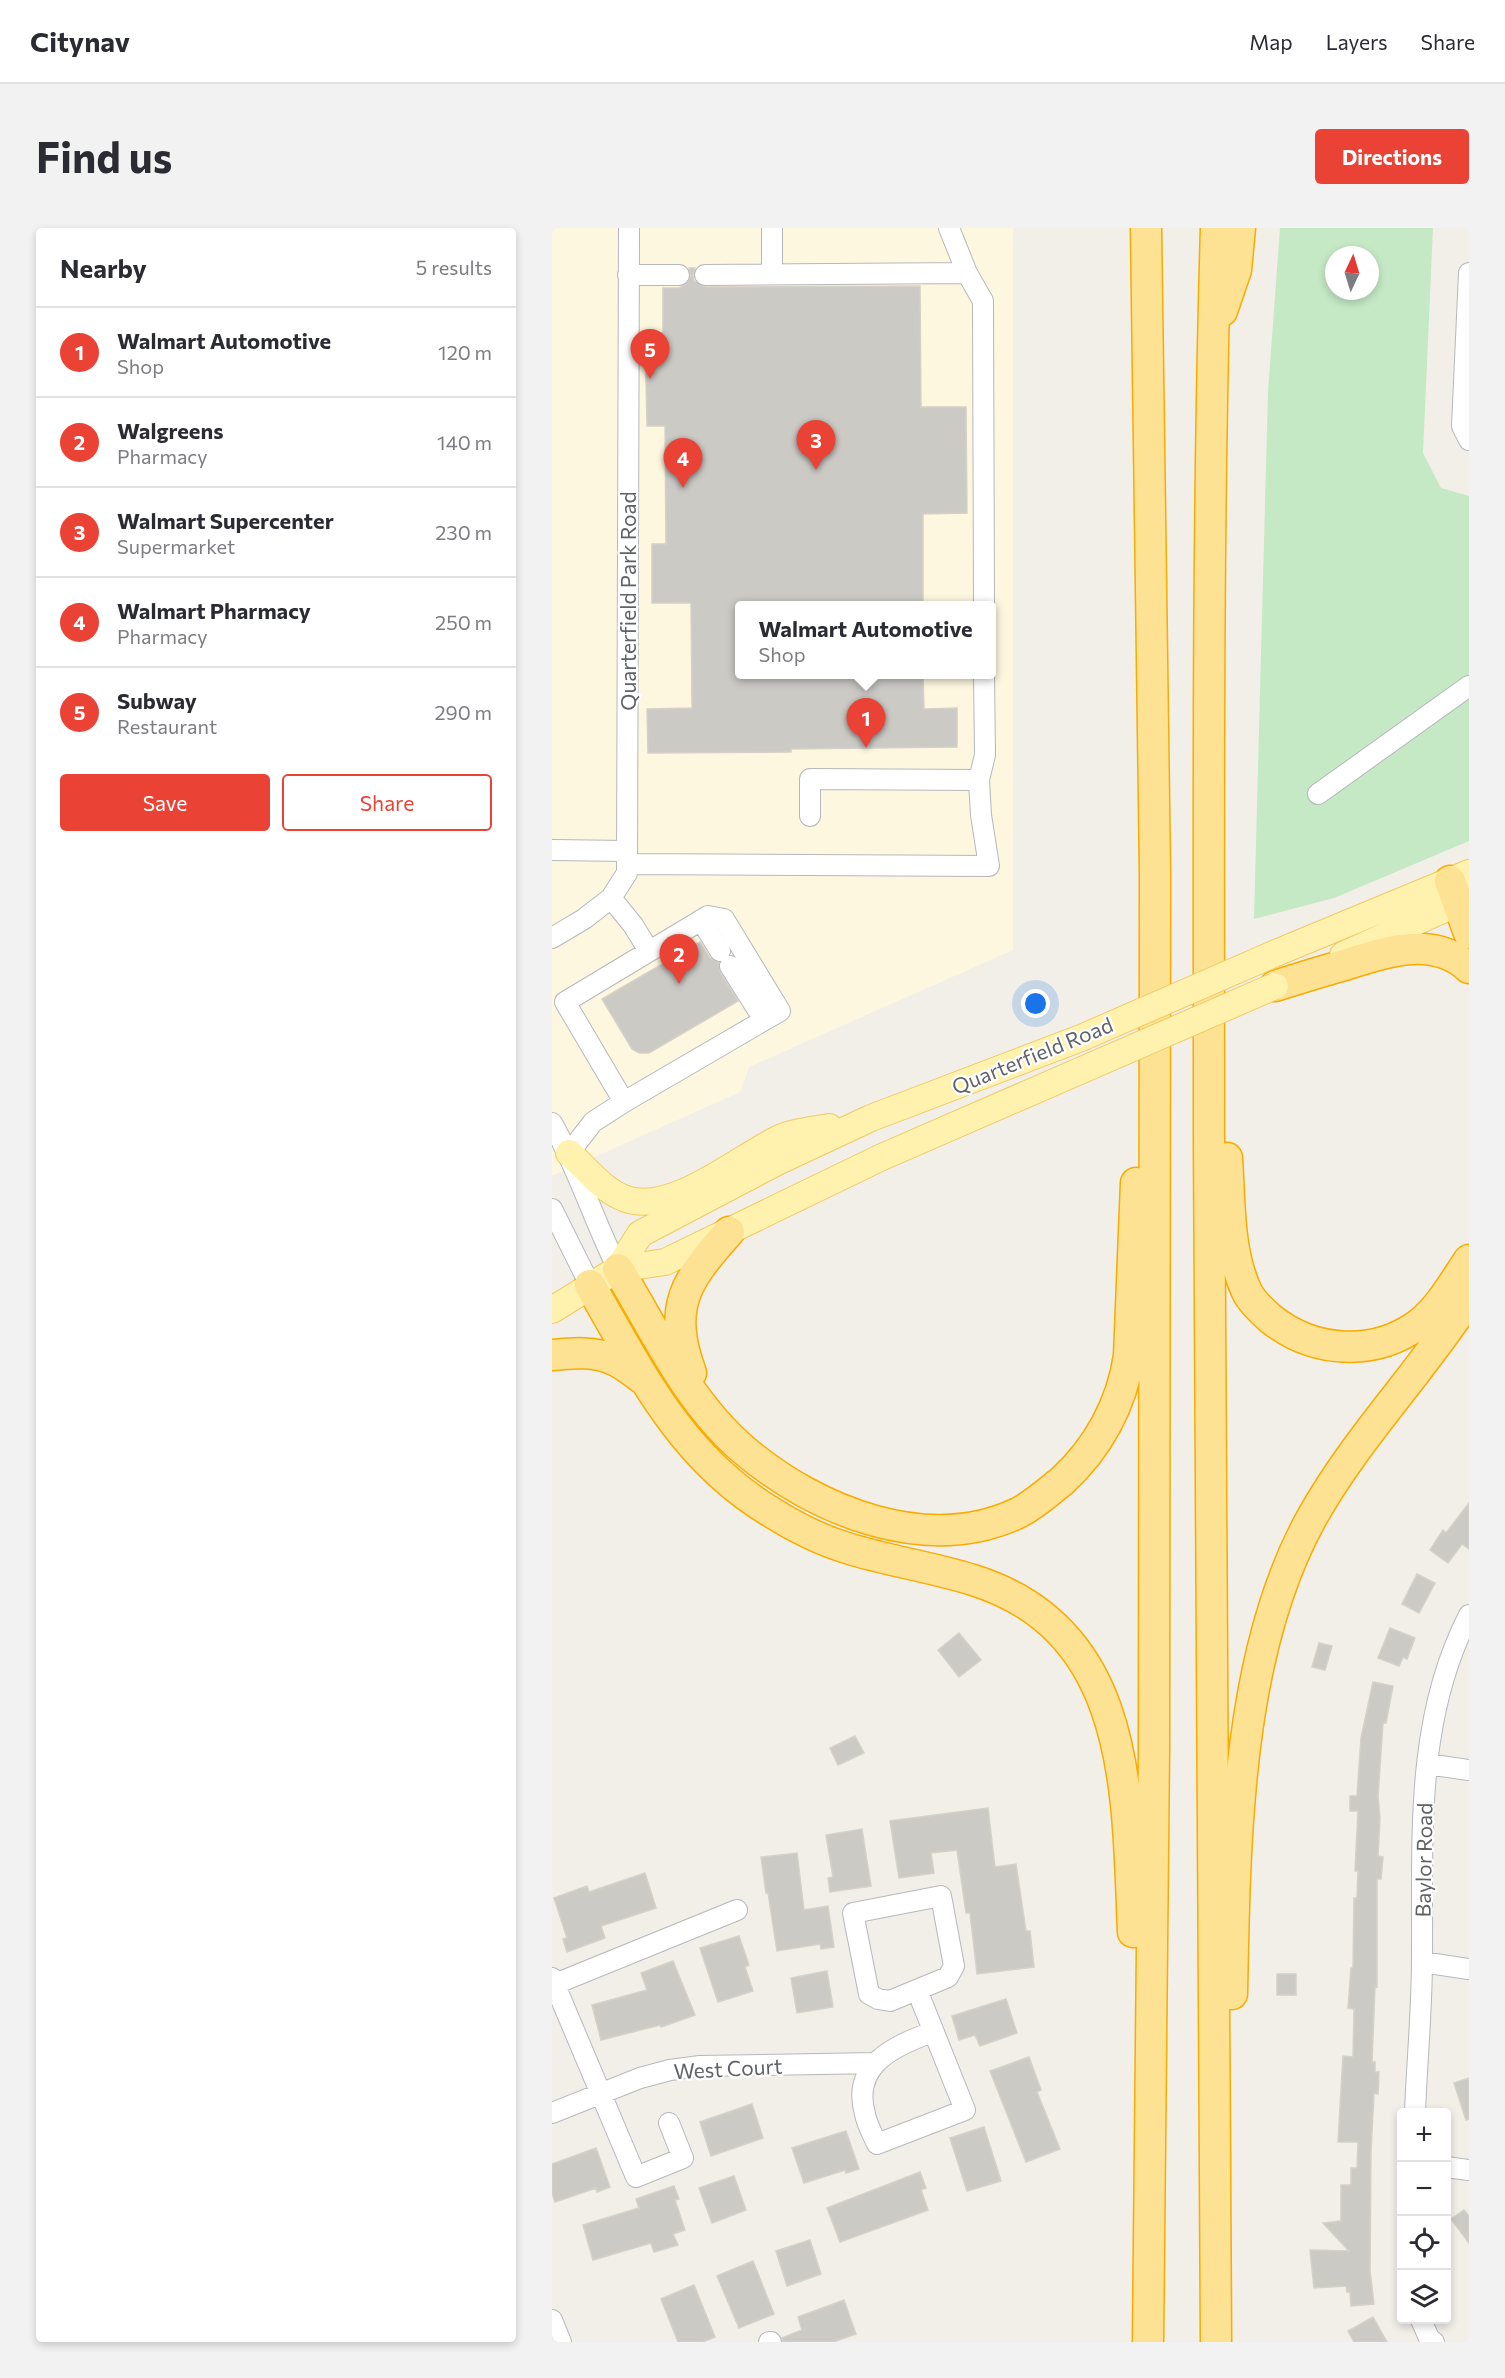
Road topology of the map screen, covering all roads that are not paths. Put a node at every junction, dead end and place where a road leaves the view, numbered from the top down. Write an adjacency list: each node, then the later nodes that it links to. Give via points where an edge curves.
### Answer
1 (629, 228): 13 (street, Quarterfield Park Road)
2 (772, 228): 10 (street)
3 (949, 228): 8 (street)
4 (1138, 228): 16 (highway)
5 (1146, 228): 16 (highway)
6 (1216, 228): 14 (highway)
7 (1240, 228): 14 (highway, via 1236,270)
8 (967, 273): 10 (street); 17 (street, via 983,302)
9 (1469, 273): 15 (street, via 1462,426)
10 (772, 274): 12 (street)
11 (679, 275): 13 (street)
12 (705, 275)
13 (628, 276): 24 (street, Quarterfield Park Road)
14 (1212, 340): 25 (highway)
15 (1469, 440)
16 (1149, 446): 26 (highway)
17 (984, 601)
18 (984, 679): 20 (street, via 985,754)
19 (1469, 686): 21 (street)
20 (979, 780): 22 (street, via 810,779); 24 (street, via 989,866)
21 (1318, 794)
22 (810, 816)
23 (552, 850): 24 (street)
24 (627, 858): 28 (street, Quarterfield Park Road, via 627,873)
25 (1209, 873): 42 (highway, via 1232,1234 1237,1266 1248,1295 1264,1314 1306,1340 1343,1347 1369,1346 1392,1339 1418,1324 1435,1309); 71 (highway, via 1210,1762)
26 (1155, 874): 49 (highway, via 1134,1207 1129,1356 1112,1414 1073,1471 1019,1513 993,1522 967,1529 899,1527 829,1504 784,1480 744,1450); 66 (highway, via 1154,1748)
27 (1461, 888): 30 (highway); 34 (main road, Quarterfield Road); 37 (main road, Quarterfield Road, bridge, via 1276,953 1081,1038)
28 (611, 898): 31 (street, Quarterfield Park Road); 32 (street)
29 (701, 920): 32 (street); 35 (street); 35 (street, via 714,916 724,919 780,1011)
30 (1469, 933)
31 (552, 938)
32 (649, 951): 36 (street, via 565,1002)
33 (1469, 968): 34 (highway, via 1445,953 1412,948 1392,950)
34 (1275, 986): 41 (main road, Quarterfield Road, bridge, via 882,1157)
35 (764, 1020): 36 (street)
36 (624, 1102): 39 (street, via 593,1122)
37 (871, 1118): 39 (main road, via 782,1137 663,1200 642,1202 625,1198 608,1189); 43 (main road, Quarterfield Road, via 640,1234)
38 (552, 1123): 39 (street)
39 (569, 1153): 43 (street)
40 (552, 1209): 44 (street)
41 (729, 1232): 43 (main road, Quarterfield Road, via 665,1262); 49 (highway, via 695,1272 680,1313 684,1352)
42 (1469, 1260)
43 (618, 1269): 44 (main road, Quarterfield Road); 49 (highway)
44 (590, 1285): 46 (main road, Quarterfield Road); 48 (highway)
45 (1469, 1298): 72 (highway, via 1367,1432 1310,1521 1270,1618 1258,1664 1236,1863)
46 (552, 1310)
47 (552, 1355): 48 (highway, via 573,1353 614,1360)
48 (645, 1380): 66 (highway, via 678,1430 709,1465 770,1512 844,1547 974,1580 1013,1596 1043,1616 1072,1643 1094,1675 1119,1752 1126,1804)
49 (704, 1409)
50 (1469, 1615): 51 (street, Baylor Road, via 1440,1684)
51 (1427, 1764): 52 (street); 54 (street, Baylor Road, via 1422,1810)
52 (1469, 1770)
53 (737, 1910): 56 (street)
54 (1422, 1962): 55 (street); 61 (street, Baylor Road)
55 (1469, 1969)
56 (553, 1981): 60 (street)
57 (917, 1990): 57 (street, via 948,1977 954,1966 941,1896 853,1913 869,1994 890,2001); 58 (street)
58 (932, 2032): 59 (street, via 905,2042); 59 (street, via 965,2110 877,2144 865,2115 862,2094)
59 (875, 2063): 60 (street, West Court, via 700,2066 640,2078)
60 (601, 2093): 62 (street, West Court); 63 (street, via 636,2178 683,2158)
61 (1415, 2108)
62 (552, 2113)
63 (669, 2123)
64 (1451, 2167): 65 (street)
65 (1469, 2170)
66 (1148, 2277): 70 (highway)
67 (552, 2320): 69 (street)
68 (1423, 2324): 73 (street)
69 (561, 2342)
70 (1148, 2342)
71 (1216, 2342)
72 (1222, 2342)
73 (1434, 2342)

